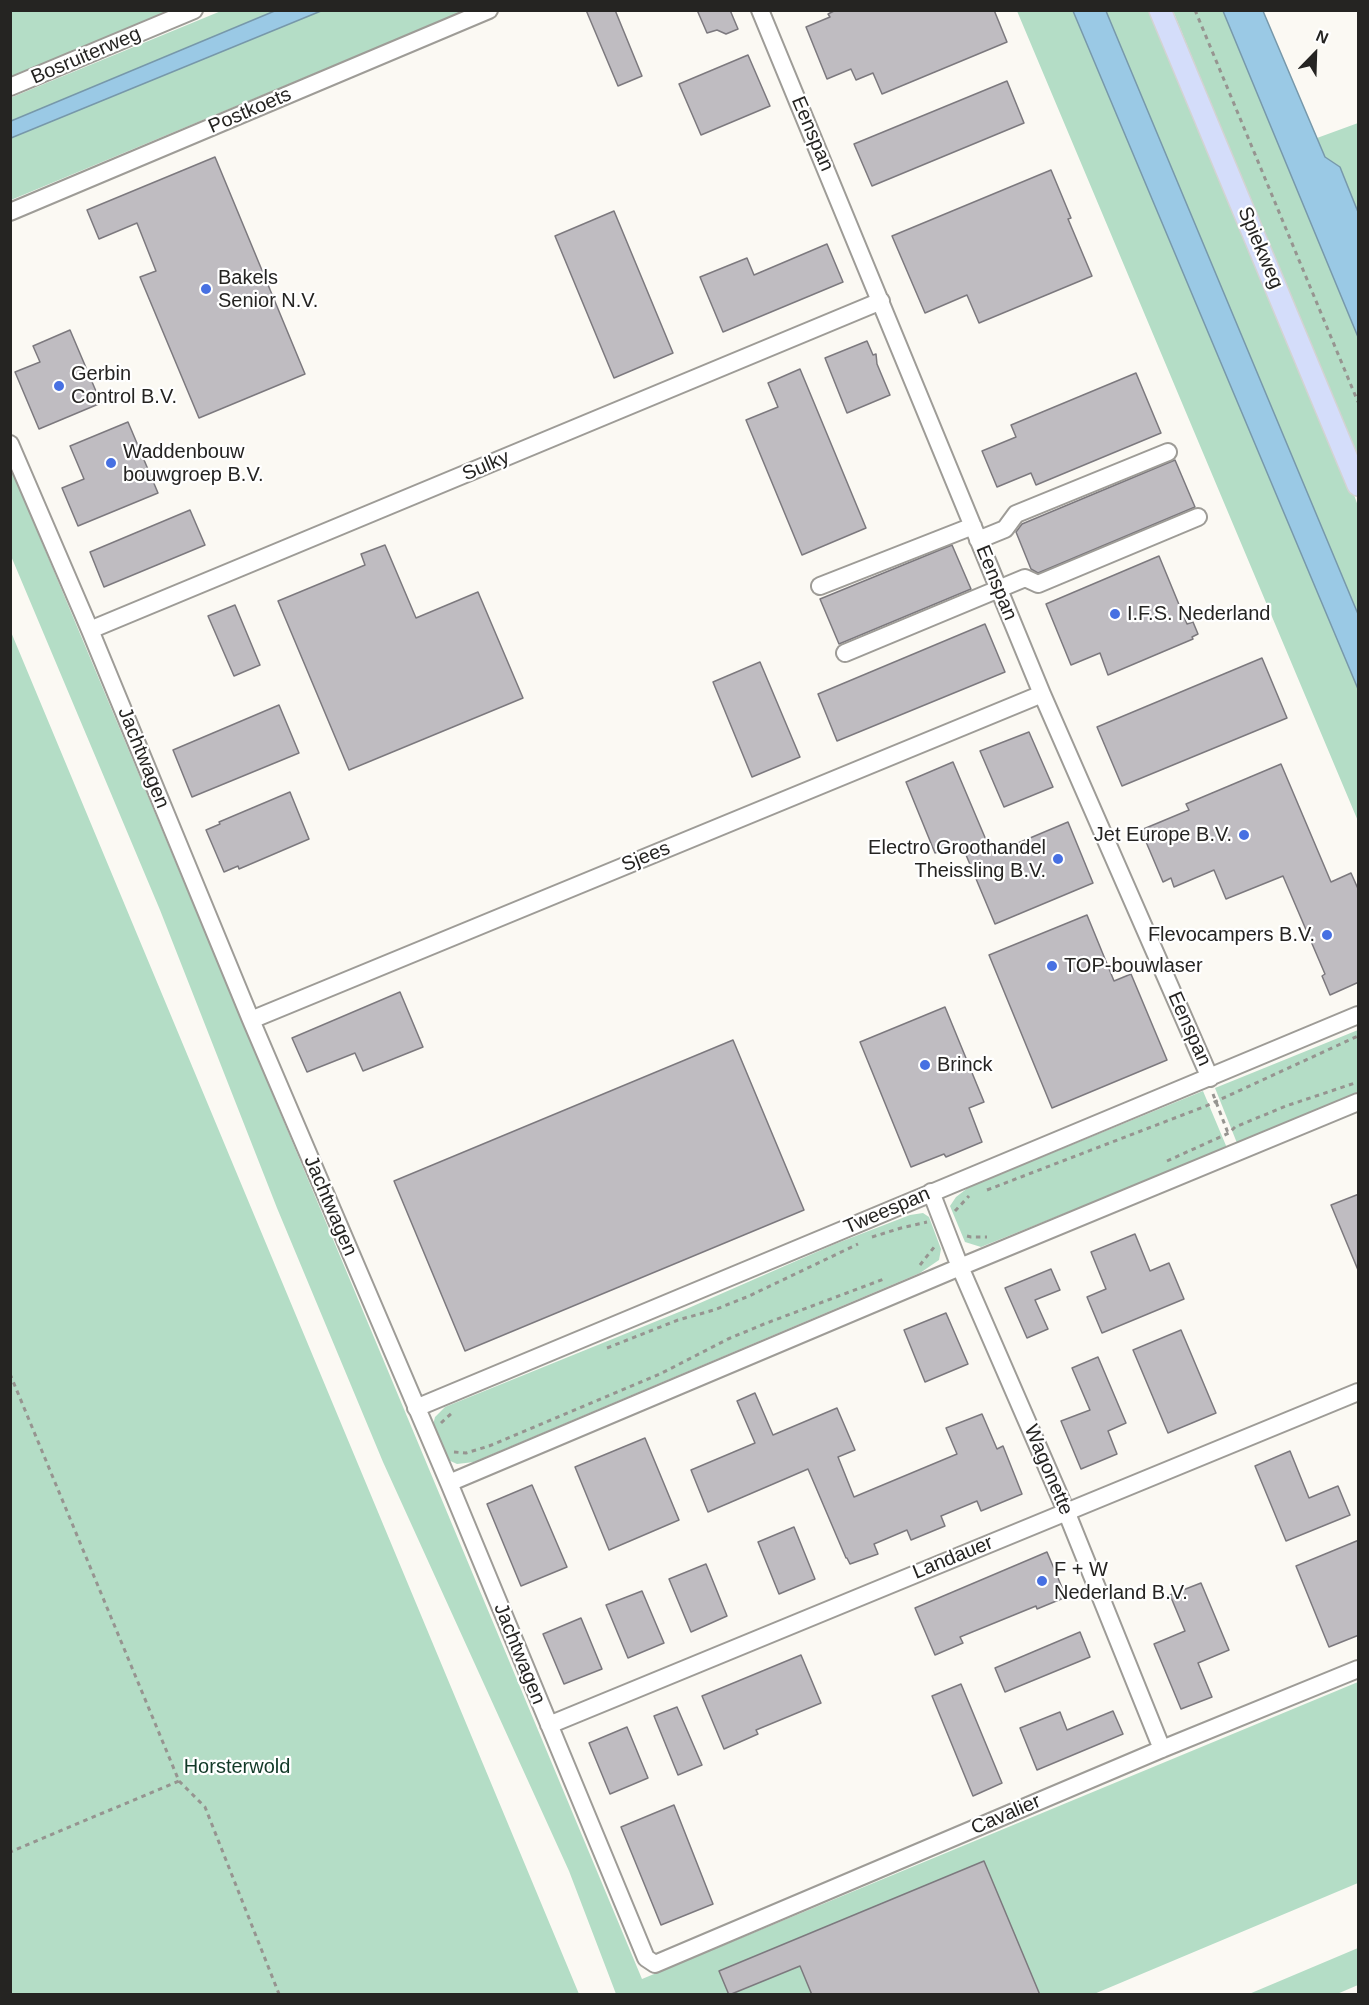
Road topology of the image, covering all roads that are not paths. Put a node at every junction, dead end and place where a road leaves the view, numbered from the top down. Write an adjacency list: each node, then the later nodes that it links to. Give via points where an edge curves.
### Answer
1 (194, 10): 5 (street, Bosruiterweg)
2 (489, 10): 6 (street, Postkoets)
3 (760, 10): 7 (street, Eenspan)
4 (1160, 10): 10 (main road, Spiekweg)
5 (10, 87)
6 (10, 212)
7 (881, 301): 12 (street, Eenspan); 15 (street, Sulky)
8 (10, 444): 15 (street, Jachtwagen)
9 (1168, 452): 12 (street, via 1017,514 1005,529)
10 (1359, 485)
11 (1198, 517): 14 (street, via 1038,584 1025,578)
12 (976, 533): 13 (street); 14 (street, Eenspan)
13 (820, 586)
14 (999, 590): 16 (street); 17 (street, Eenspan)
15 (90, 630): 19 (street, Jachtwagen)
16 (845, 653)
17 (1042, 694): 19 (street, Sjees); 20 (street, Eenspan)
18 (1359, 1015): 20 (street, Tweespan)
19 (251, 1020): 25 (street, Jachtwagen)
20 (1210, 1078): 22 (street, Tweespan)
21 (1359, 1102): 23 (street)
22 (932, 1192): 23 (street, Wagonette); 25 (street, Tweespan)
23 (960, 1267): 26 (street); 27 (street, Wagonette)
24 (1359, 1392): 27 (street, Landauer)
25 (416, 1408): 26 (street, Jachtwagen)
26 (449, 1483): 29 (street, Jachtwagen)
27 (1066, 1511): 29 (street, Landauer); 30 (street, Wagonette)
28 (1359, 1669): 30 (street, Cavalier)
29 (549, 1725): 31 (street, Jachtwagen, via 646,1958)
30 (1162, 1749): 31 (street, Cavalier)
31 (655, 1964)

